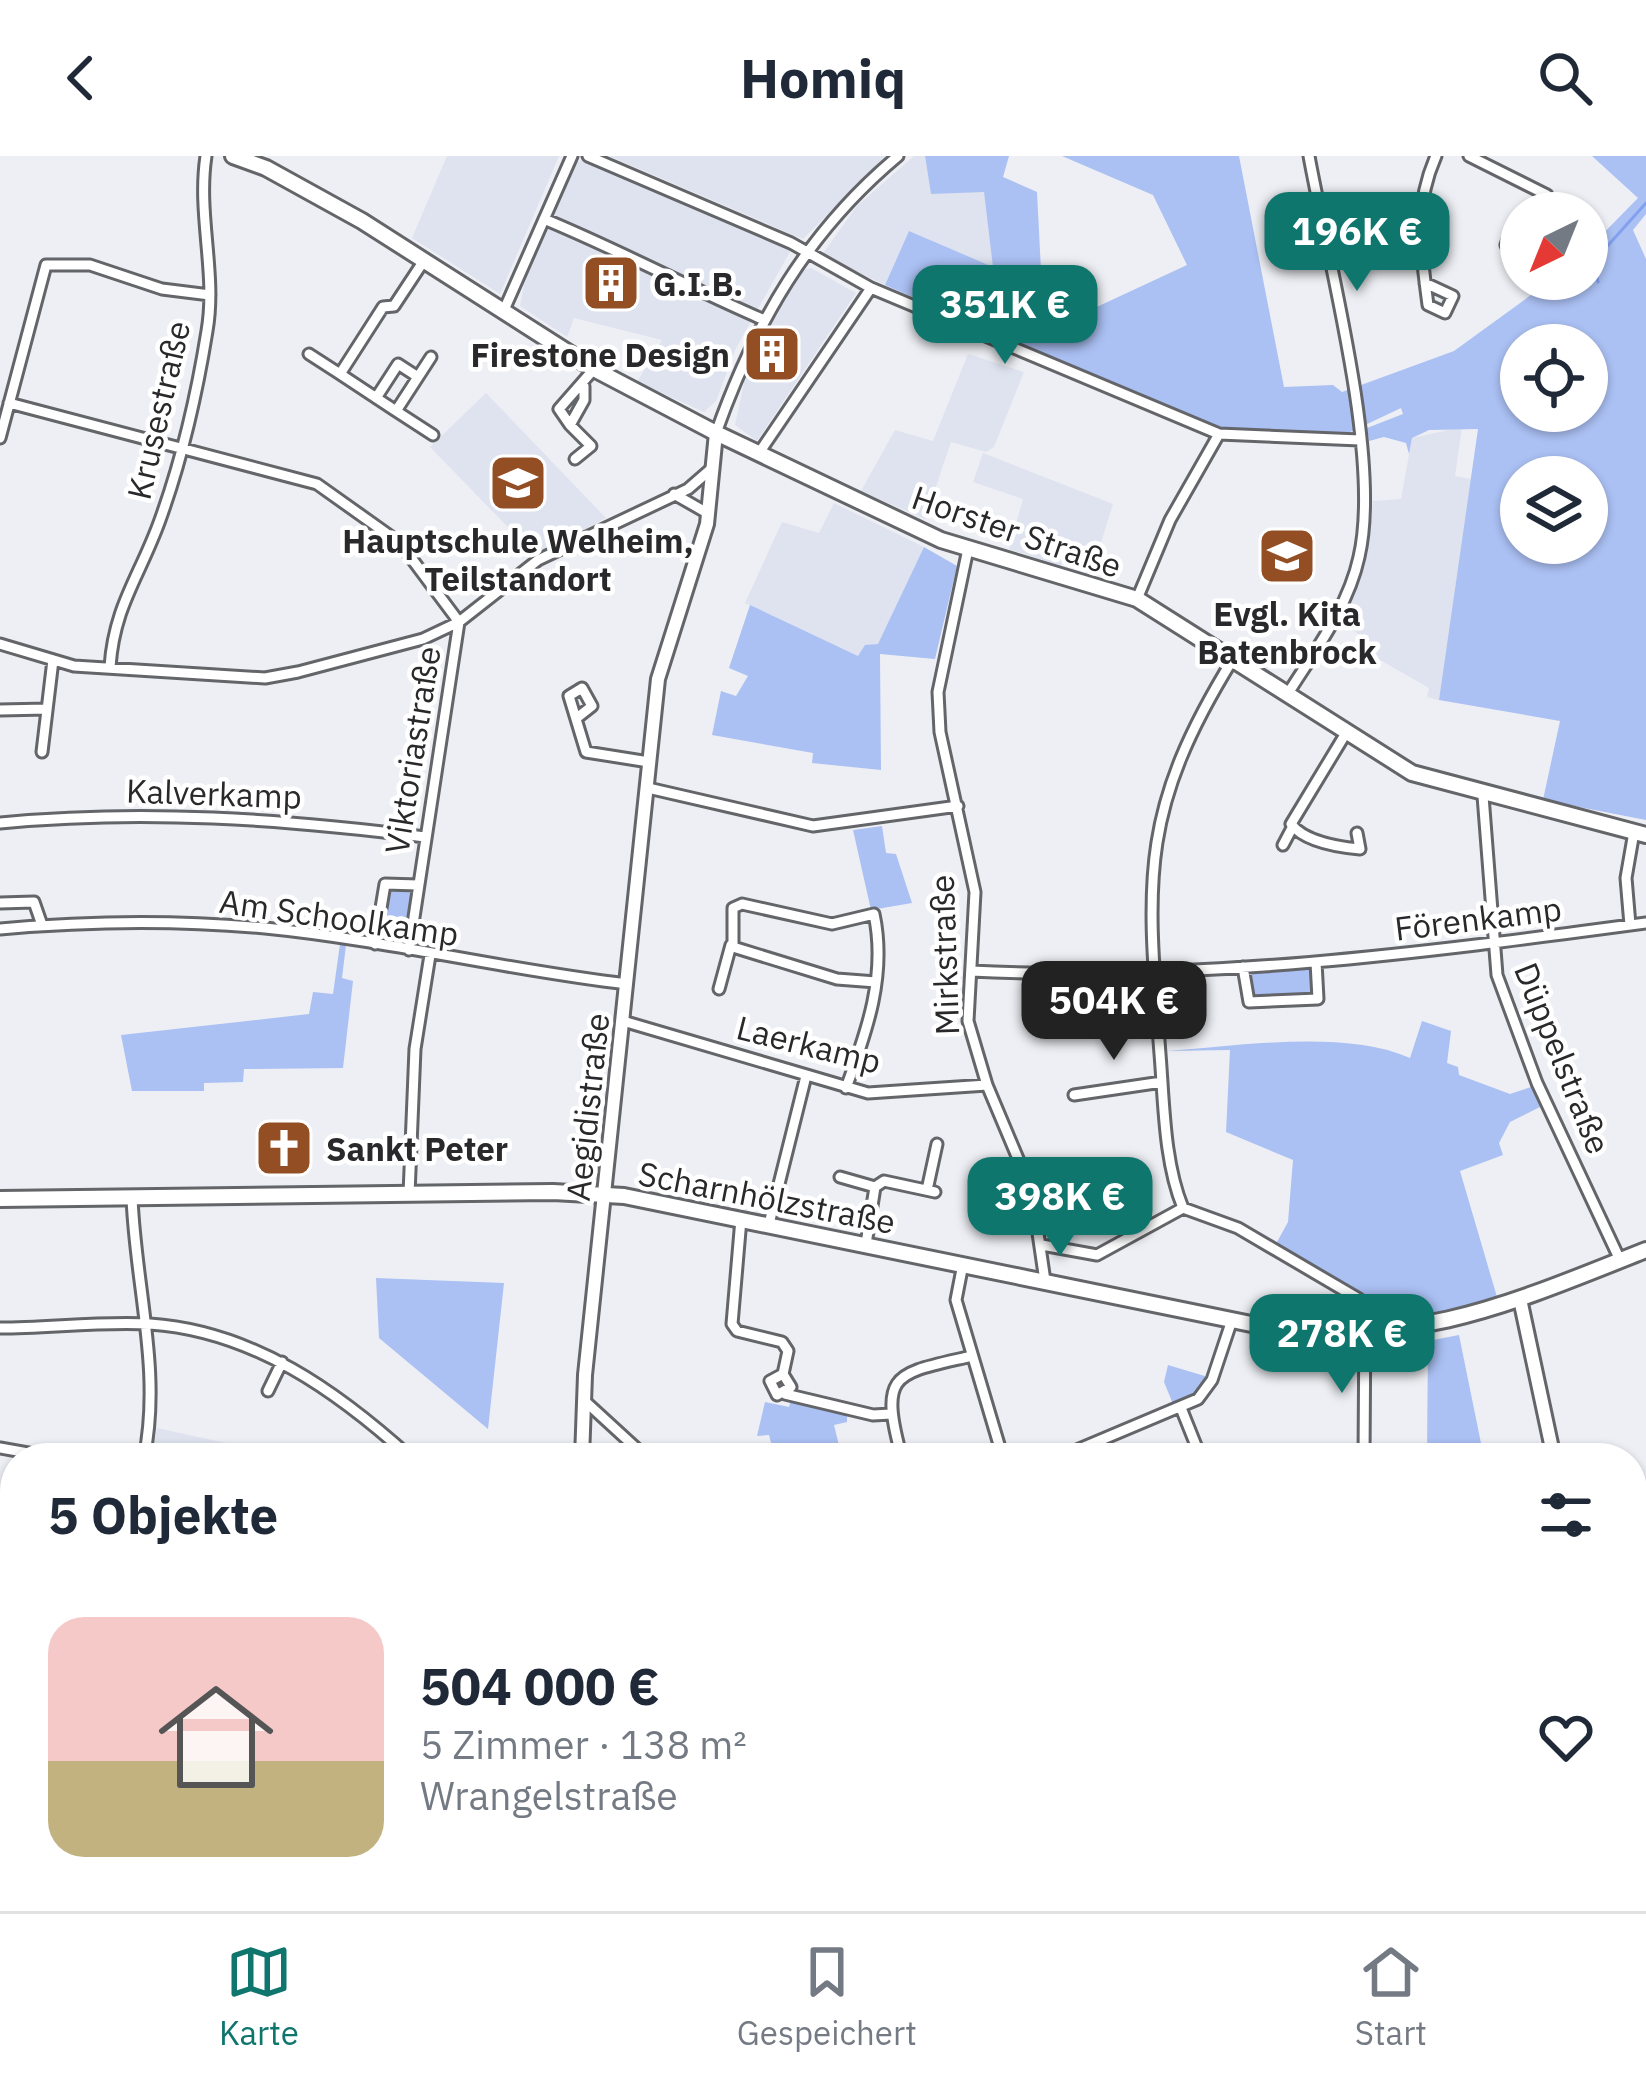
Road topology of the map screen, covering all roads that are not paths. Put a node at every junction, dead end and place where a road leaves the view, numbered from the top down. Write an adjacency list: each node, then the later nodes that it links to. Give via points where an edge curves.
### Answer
1 (206, 156): 15 (street, Krusestraße)
2 (233, 156): 12 (main road, Horster Straße)
3 (572, 156): 10 (street)
4 (588, 156): 11 (street)
5 (898, 156): 11 (street)
6 (1309, 156): 32 (street)
7 (1436, 156): 13 (street, via 1418,214)
8 (1469, 156): 9 (street)
9 (1541, 192)
10 (544, 219): 16 (street); 17 (street)
11 (804, 253): 14 (street); 17 (street)
12 (425, 259): 16 (main road, Horster Straße); 21 (street)
13 (1425, 283)
14 (871, 288): 29 (street); 34 (street)
15 (210, 296): 25 (street, via 90,265 50,263); 33 (street, Krusestraße)
16 (504, 310): 20 (main road, Horster Straße)
17 (762, 319): 28 (street)
18 (309, 355): 21 (street)
19 (431, 357): 22 (street)
20 (594, 369): 23 (street); 28 (main road, Horster Straße)
21 (340, 374): 24 (street)
22 (418, 377): 24 (street, via 398,364); 26 (street)
23 (584, 386): 27 (street); 27 (street, via 559,409)
24 (376, 398): 26 (street)
25 (9, 403): 31 (street); 33 (street)
26 (396, 411): 30 (street)
27 (570, 425): 35 (street, via 590,446)
28 (716, 433): 34 (main road, Horster Straße); 36 (street, Aegidistraße)
29 (1219, 434): 32 (street); 40 (street)
30 (433, 435)
31 (0, 438)
32 (1360, 440): 46 (street, via 1366,499 1359,558 1340,611)
33 (180, 447): 41 (street, via 317,484 347,500 400,543); 45 (street, Krusestraße, via 161,516 116,616)
34 (759, 453): 39 (main road, Horster Straße)
35 (575, 458)
36 (711, 469): 37 (street); 38 (street, Aegidistraße)
37 (674, 494): 38 (street); 41 (street, via 538,560)
38 (709, 514): 52 (street, Aegidistraße, via 658,679)
39 (968, 549): 40 (main road, Horster Straße); 55 (street, Mirkstraße, via 938,692)
40 (1137, 599): 43 (main road, Horster Straße)
41 (459, 622): 45 (street, via 423,640 265,678); 60 (street, Viktoriastraße)
42 (0, 644): 44 (street)
43 (1233, 659): 46 (main road, Horster Straße); 76 (street, via 1167,786 1150,888)
44 (52, 660): 45 (street); 47 (street)
45 (110, 668)
46 (1287, 695): 50 (main road, Horster Straße)
47 (47, 709): 48 (street); 51 (street)
48 (0, 710)
49 (578, 717): 52 (street, via 588,754)
50 (1346, 733): 54 (main road, Horster Straße, via 1412,773); 57 (street)
51 (42, 752)
52 (650, 762): 53 (street, Aegidistraße)
53 (648, 788): 55 (street, via 813,826); 78 (street, Aegidistraße)
54 (1483, 796): 59 (main road, Horster Straße); 70 (street, Düppelstraße)
55 (958, 806): 75 (street, Mirkstraße, via 975,892)
56 (0, 823): 60 (street, Kalverkamp, via 171,814)
57 (1292, 828): 58 (street, via 1360,849); 61 (street)
58 (1357, 833)
59 (1640, 833): 66 (street, via 1626,878)
60 (425, 837): 62 (street, Viktoriastraße)
61 (1283, 844)
62 (418, 885): 68 (street, Viktoriastraße, via 386,884); 71 (street, Viktoriastraße)
63 (0, 903): 65 (street, Am Schoolkamp, via 34,902)
64 (1646, 923): 66 (street, Förenkamp)
65 (42, 925): 67 (street, Am Schoolkamp); 68 (street, Am Schoolkamp, via 196,924)
66 (1629, 925): 70 (street, Förenkamp)
67 (0, 929)
68 (375, 944): 71 (street, Am Schoolkamp)
69 (731, 946): 77 (street, via 838,979); 77 (street, via 739,904 832,924 874,914); 79 (street)
70 (1492, 947): 73 (street, Förenkamp); 99 (street, Düppelstraße, via 1537,1083)
71 (409, 950): 72 (street, Am Schoolkamp)
72 (430, 956): 78 (street, Am Schoolkamp); 89 (street, via 415,1049)
73 (1316, 962): 74 (street, Förenkamp); 74 (street, via 1318,999 1249,1002)
74 (1243, 967): 76 (street, Förenkamp)
75 (971, 970): 76 (street, Förenkamp); 83 (street, Mirkstraße, via 970,1037)
76 (1154, 973): 82 (street)
77 (876, 982): 84 (street)
78 (627, 984): 80 (street, Aegidistraße)
79 (719, 989)
80 (623, 1021): 81 (street, Laerkamp); 90 (street, Aegidistraße)
81 (806, 1076): 84 (street, Laerkamp); 95 (street)
82 (1162, 1082): 85 (street); 93 (street)
83 (987, 1085): 84 (street, Laerkamp, via 868,1094); 97 (street, Mirkstraße, via 1028,1179)
84 (846, 1088)
85 (1074, 1095)
86 (937, 1144): 88 (street, via 931,1191 884,1181)
87 (840, 1177): 88 (street)
88 (875, 1187): 96 (street)
89 (410, 1194): 90 (main road, Scharnhölzstraße); 91 (main road, Scharnhölzstraße)
90 (604, 1195): 94 (main road, Scharnhölzstraße); 112 (street, Aegidistraße)
91 (132, 1197): 92 (main road, Scharnhölzstraße); 104 (street)
92 (0, 1199)
93 (1183, 1208): 97 (street, via 1097,1255); 106 (street, via 1225,1220 1359,1299)
94 (741, 1219): 95 (main road, Scharnhölzstraße); 109 (street, via 732,1324 782,1342)
95 (769, 1224): 96 (main road, Scharnhölzstraße)
96 (866, 1244): 100 (main road, Scharnhölzstraße)
97 (1042, 1245): 101 (street, Mirkstraße)
98 (1646, 1250): 99 (main road, Scharnhölzstraße)
99 (1620, 1260): 102 (main road, Scharnhölzstraße)
100 (963, 1264): 101 (main road, Scharnhölzstraße); 107 (street, via 956,1300)
101 (1045, 1281): 103 (main road, Scharnhölzstraße)
102 (1520, 1299): 106 (main road, Scharnhölzstraße, via 1430,1327); 124 (street)
103 (1232, 1320): 106 (main road, Scharnhölzstraße); 113 (street, via 1209,1387)
104 (147, 1324): 105 (street); 108 (street, via 238,1341); 115 (street)
105 (0, 1328)
106 (1365, 1334): 123 (street)
107 (972, 1356): 114 (street, via 907,1371); 120 (street)
108 (282, 1362): 110 (street); 116 (street)
109 (783, 1374): 111 (street, via 791,1383); 111 (street, via 770,1386)
110 (268, 1391)
111 (785, 1394): 114 (street)
112 (586, 1402): 117 (street, Aegidistraße); 118 (street)
113 (1181, 1408): 121 (street); 122 (street)
114 (891, 1414): 119 (street)
115 (147, 1443)
116 (391, 1443)
117 (583, 1443)
118 (631, 1443)
119 (898, 1443)
120 (998, 1443)
121 (1098, 1443)
122 (1195, 1443)
123 (1364, 1443)
124 (1550, 1443)

